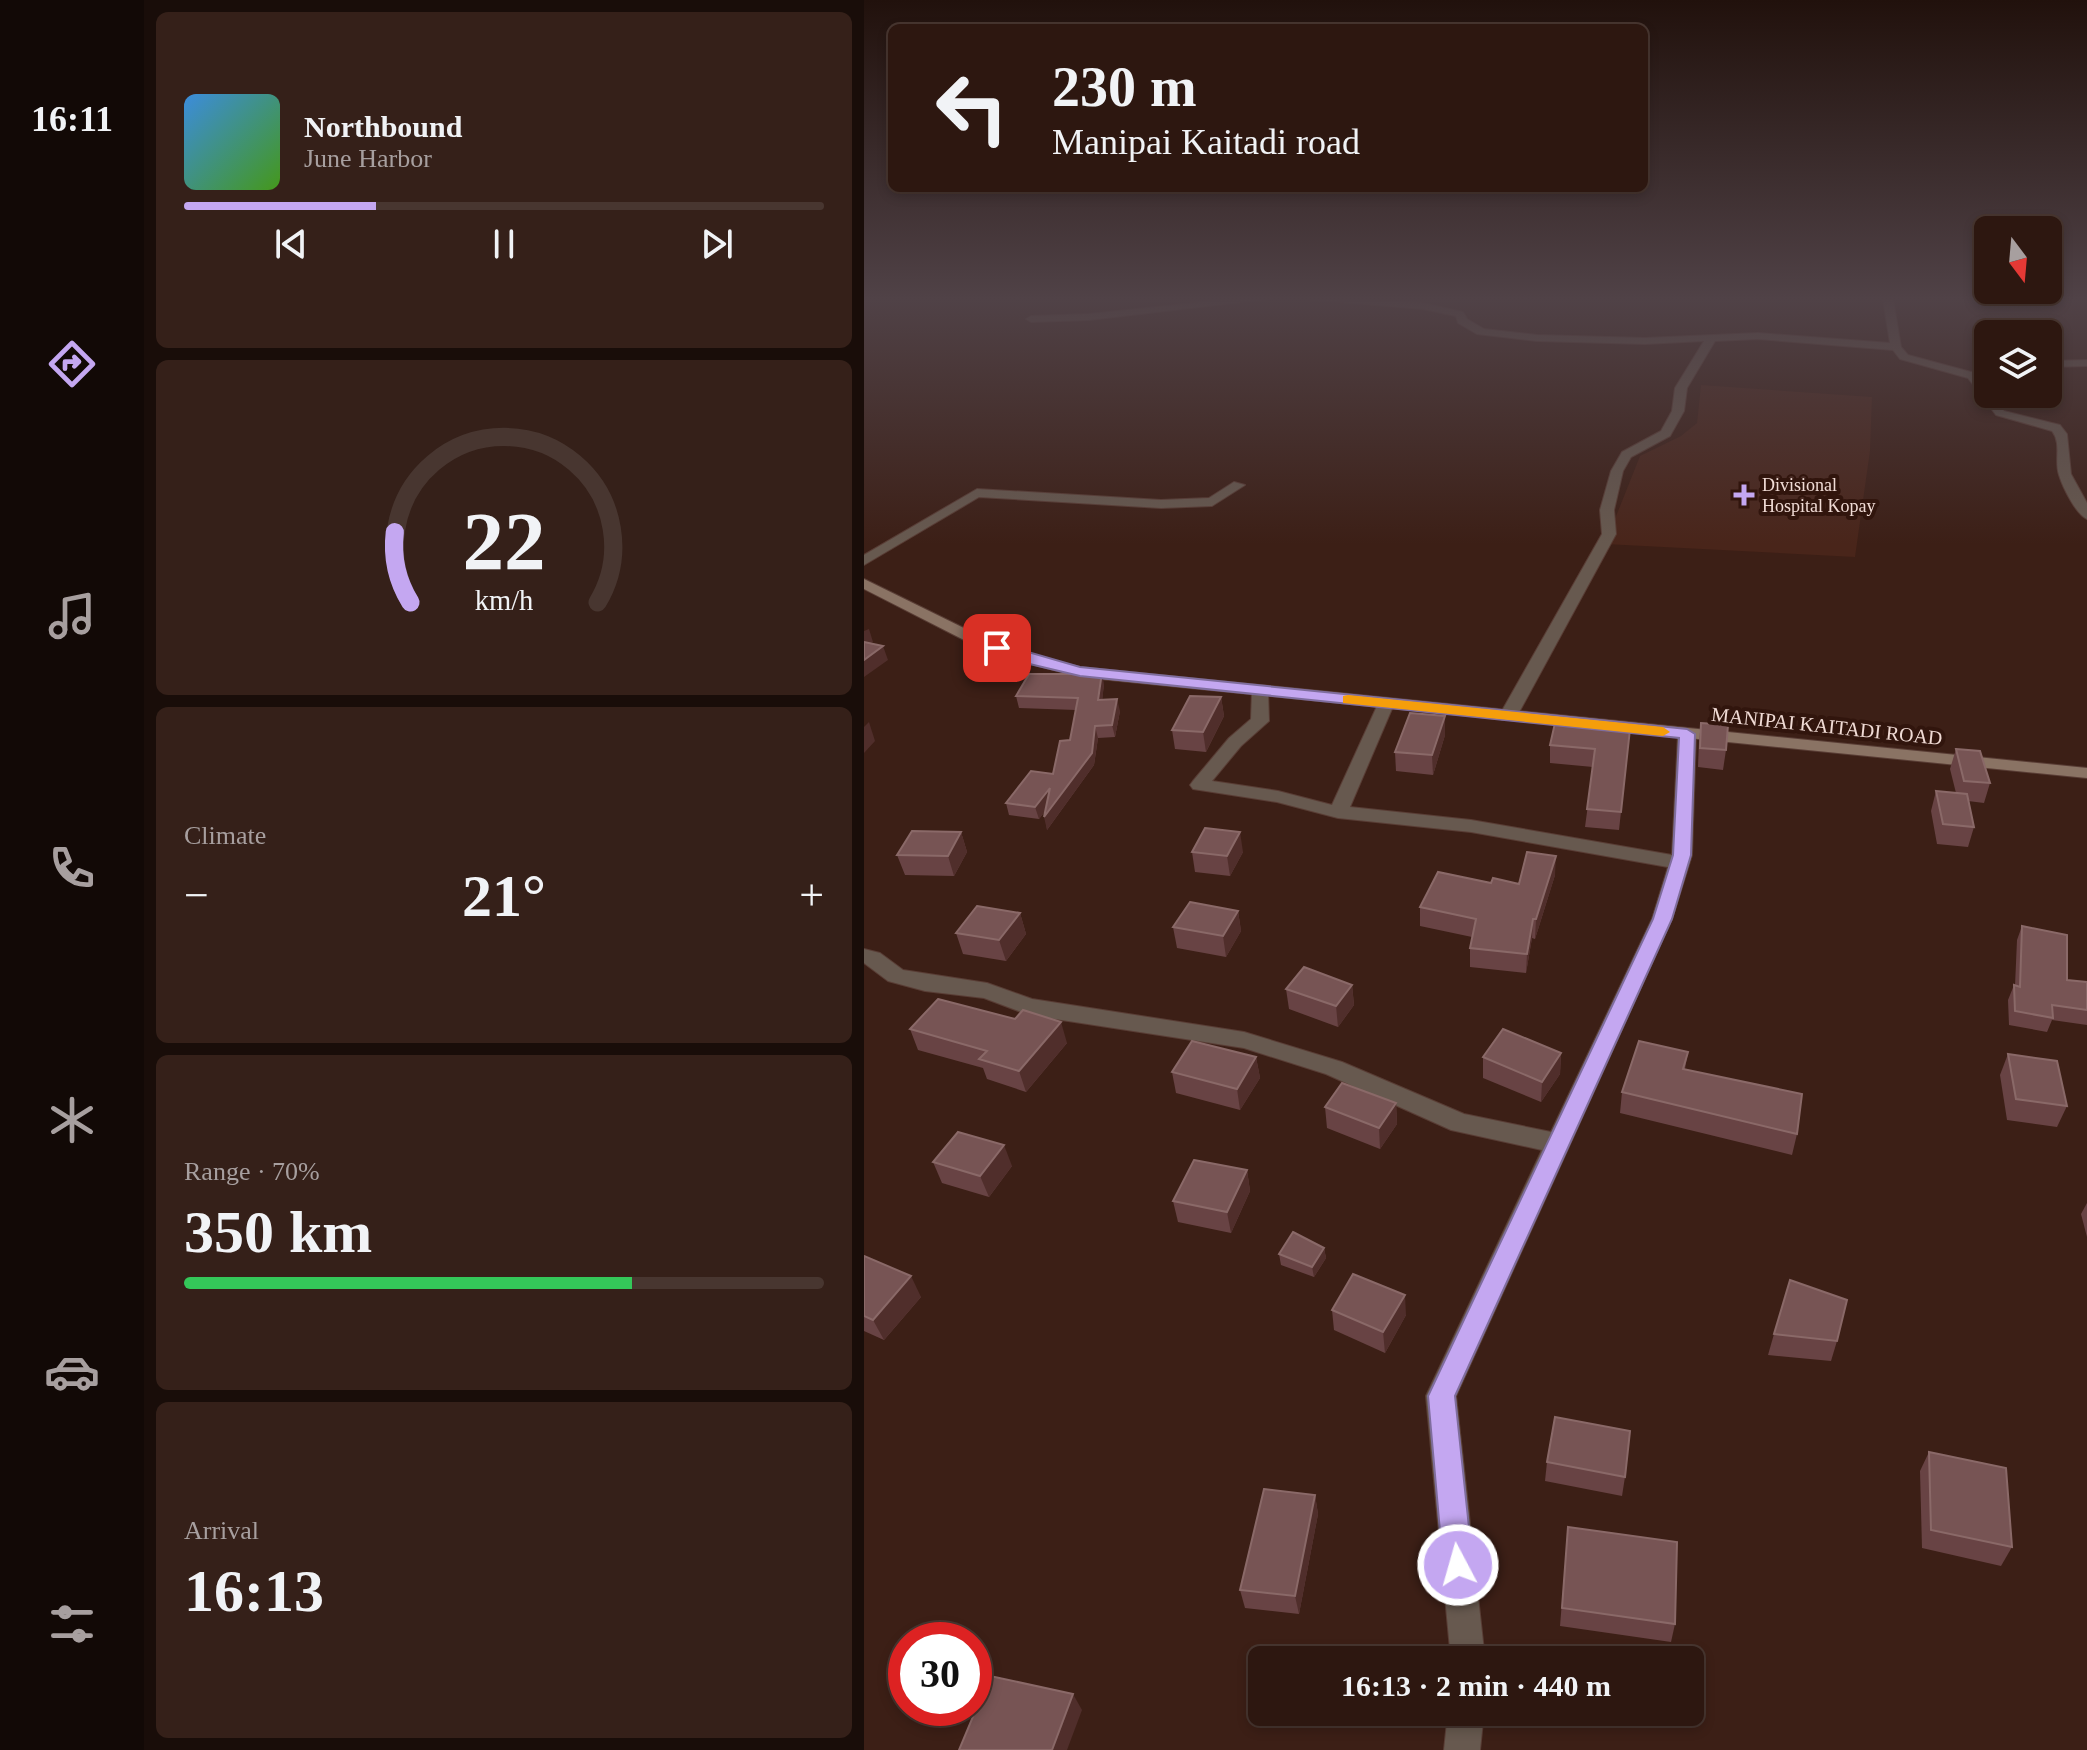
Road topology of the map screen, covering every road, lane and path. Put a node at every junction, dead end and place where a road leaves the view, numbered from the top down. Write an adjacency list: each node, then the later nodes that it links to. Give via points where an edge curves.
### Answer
1 (1686, 381): 9 (street, via 1666,433 1626,455 1617,471 1607,510 1609,534)
2 (1976, 381): 4 (street, via 2000,413 2056,428 2063,437 2065,474)
3 (1239, 485): 5 (street, via 1212,502 1161,504 977,493)
4 (2087, 515)
5 (864, 561)
6 (864, 583): 7 (main road, MANIPAI KAITADI ROAD, via 972,638 1022,657 1080,672)
7 (1260, 691): 8 (main road, MANIPAI KAITADI ROAD); 12 (street, via 1260,721 1199,785)
8 (1386, 704): 9 (main road, MANIPAI KAITADI ROAD); 12 (street)
9 (1508, 716): 10 (main road, MANIPAI KAITADI ROAD)
10 (1687, 734): 11 (main road, MANIPAI KAITADI ROAD); 13 (street)
11 (2087, 773)
12 (1338, 812): 13 (street, via 1471,826)
13 (1679, 863): 15 (street, via 1662,919)
14 (864, 956): 15 (street, via 896,976 987,991 1029,1007 1244,1040 1334,1068 1460,1123)
15 (1558, 1144): 16 (street, via 1441,1396)
16 (1467, 1646)
17 (1465, 1726): 18 (street)
18 (1462, 1750)

